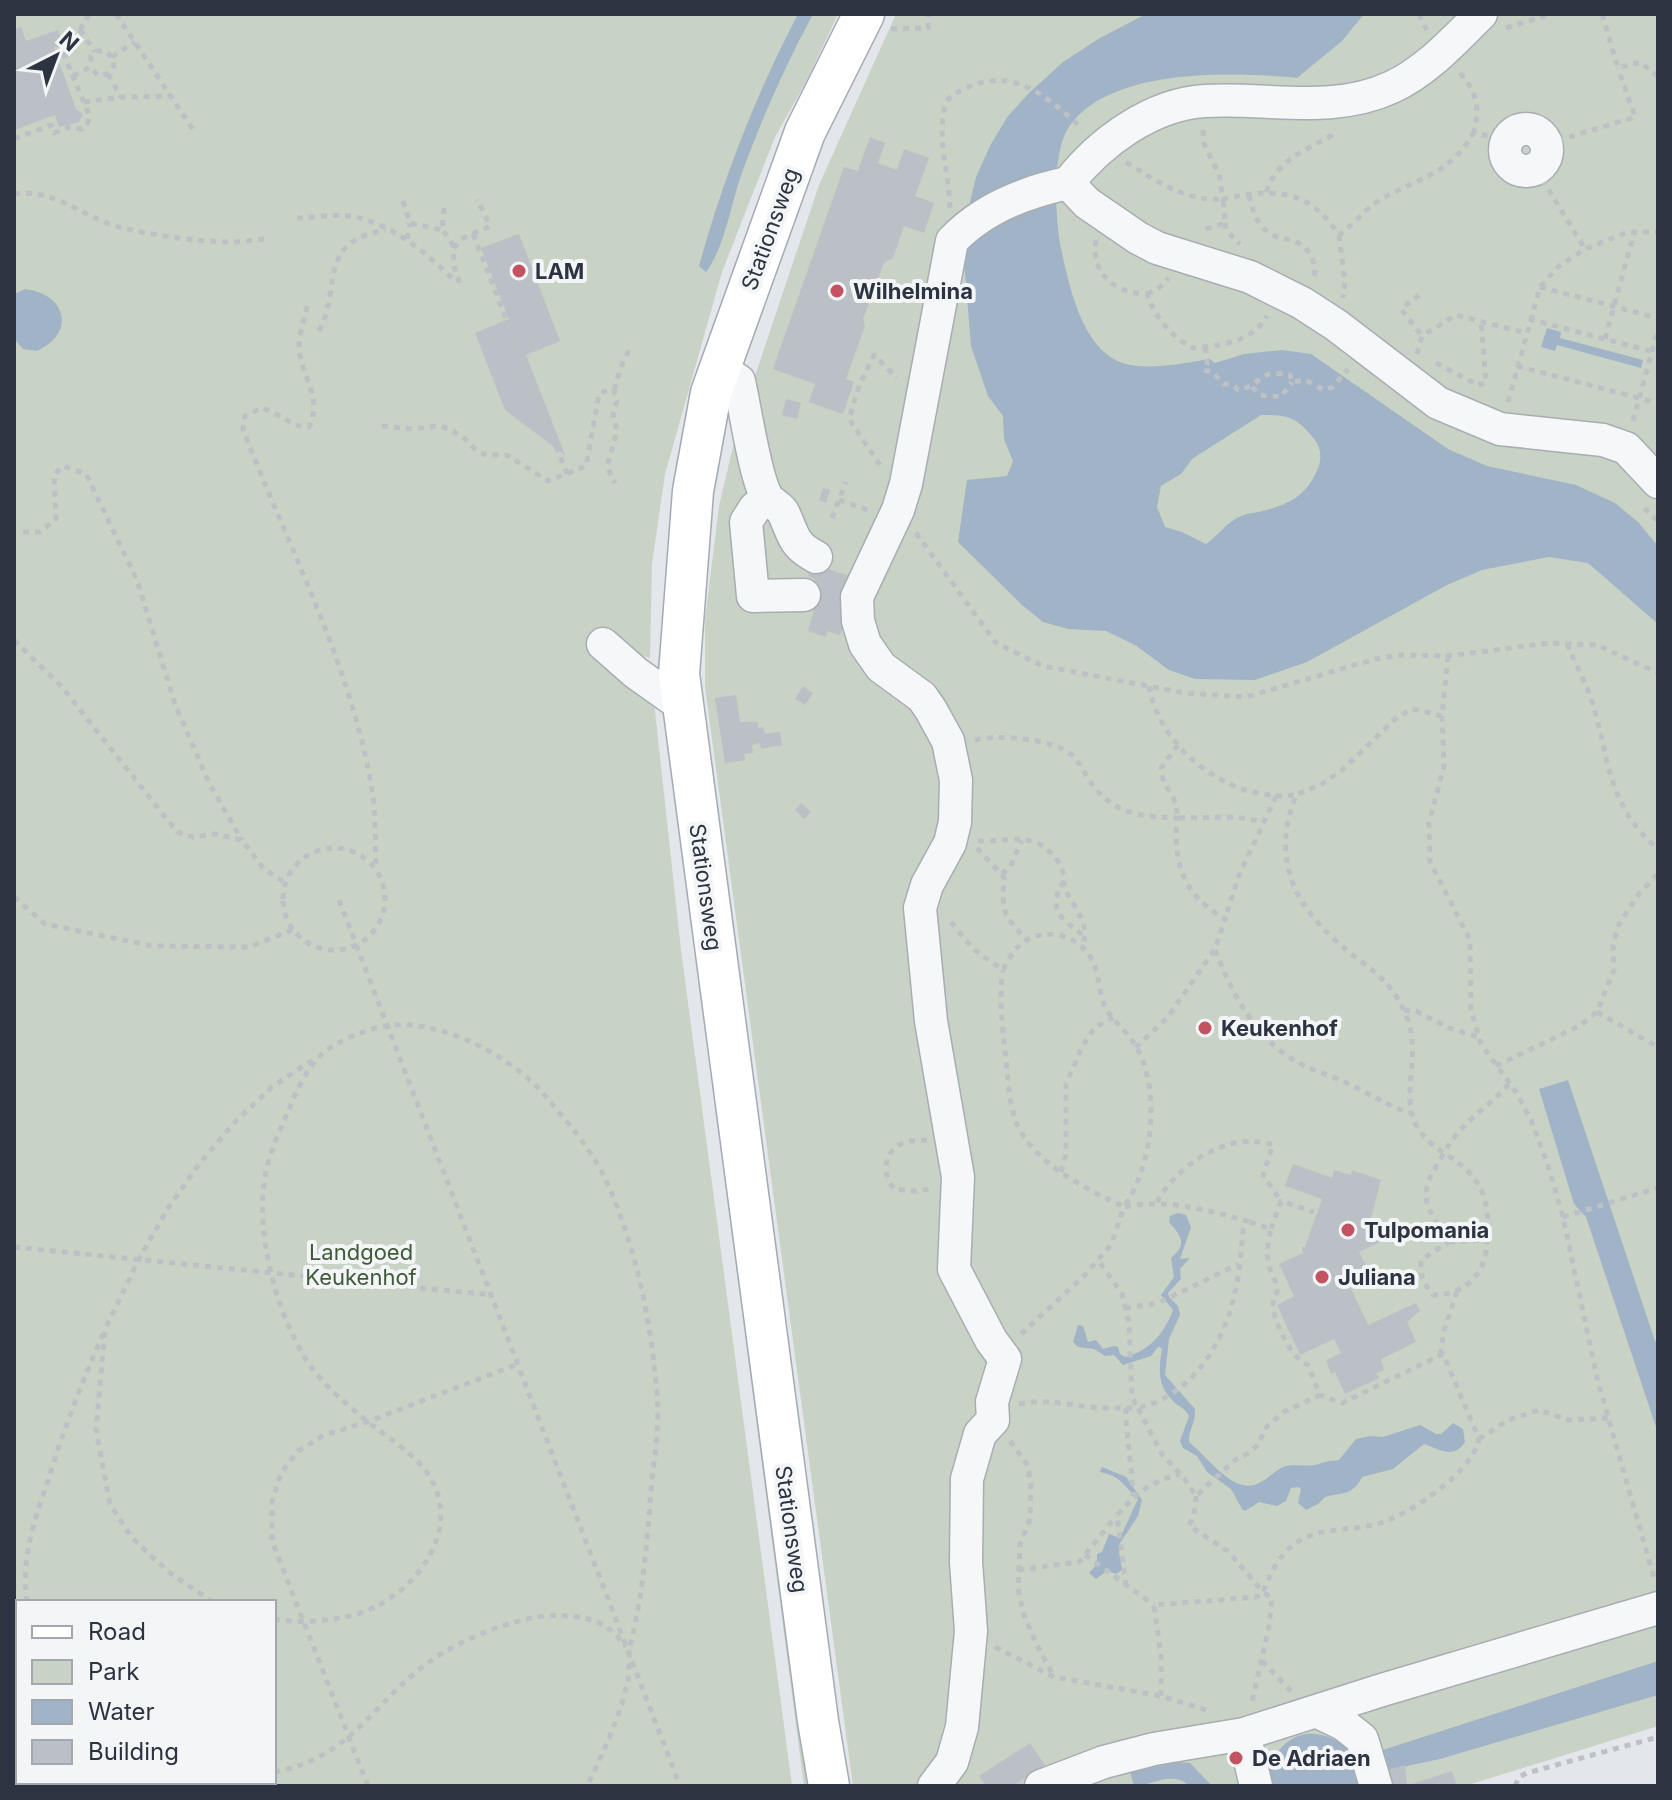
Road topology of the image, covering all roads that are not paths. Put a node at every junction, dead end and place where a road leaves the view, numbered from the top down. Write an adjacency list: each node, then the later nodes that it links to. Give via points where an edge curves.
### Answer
1 (1489, 18): 5 (street, via 1393,87 1342,101 1203,101 1165,110 1102,145)
2 (872, 21): 6 (main road, Stationsweg, via 805,132)
3 (1506, 142): 4 (street, via 1505,154 1521,171)
4 (1541, 157)
5 (1066, 183): 7 (street, via 1087,203 1157,248 1250,277 1406,361 1438,403 1500,429 1603,440 1626,448); 18 (street, via 1008,201 956,237 900,502 857,597 865,644 881,667 913,689 931,710 950,748 955,822 920,908 931,1021 958,1177 954,1269 1005,1359 992,1402 993,1420 980,1434 967,1479 971,1631 962,1727 952,1762)
6 (720, 368): 8 (street, via 739,381); 12 (main road, Stationsweg, via 693,491)
7 (1658, 482)
8 (767, 498): 9 (street, via 783,510 802,550); 10 (street, via 746,522 753,596)
9 (816, 557)
10 (804, 595)
11 (603, 644): 12 (street)
12 (681, 705): 17 (main road, Stationsweg)
13 (1658, 1608): 14 (street)
14 (1318, 1712): 15 (street); 16 (street, via 1353,1730 1366,1748)
15 (1244, 1734): 19 (street, via 1154,1749); 20 (street)
16 (1376, 1783)
17 (829, 1786)
18 (934, 1786)
19 (1041, 1786)
20 (1256, 1786)

